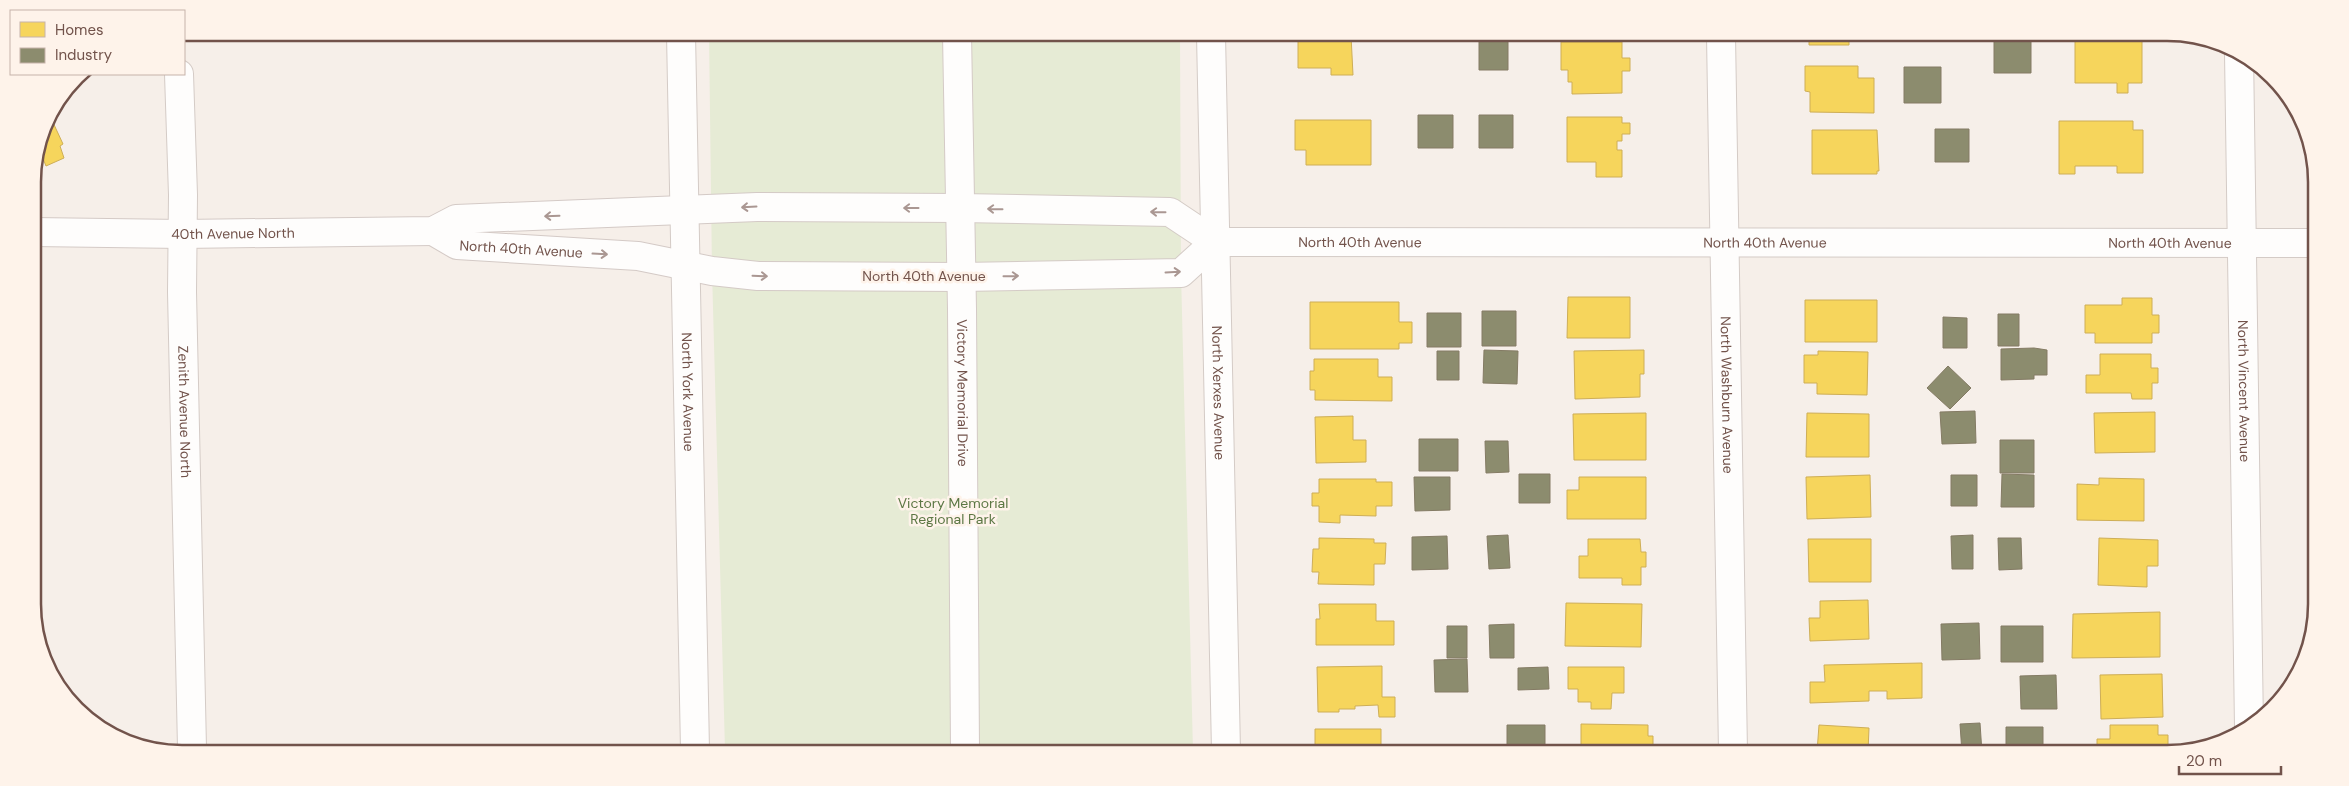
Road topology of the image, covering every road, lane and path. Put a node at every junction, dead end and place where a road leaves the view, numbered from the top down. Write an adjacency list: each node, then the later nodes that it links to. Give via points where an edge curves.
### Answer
1 (681, 41): 8 (street, North York Avenue)
2 (957, 41): 7 (street, Victory Memorial Drive)
3 (1212, 41): 12 (street, North Xerxes Avenue)
4 (1721, 41): 13 (street, North Washburn Avenue)
5 (2239, 62): 14 (street, North Vincent Avenue)
6 (176, 77): 11 (street, Zenith Avenue North)
7 (960, 208): 8 (street, North 40th Avenue, one-way to 8); 12 (street, North 40th Avenue, one-way to 7, via 1170,212); 17 (street, Victory Memorial Drive)
8 (685, 210): 9 (street, North 40th Avenue, one-way to 9, via 456,219); 16 (street, North York Avenue)
9 (433, 231): 11 (street, 40th Avenue North); 16 (street, North 40th Avenue, one-way to 16, via 457,246 638,256)
10 (42, 232): 11 (street, 40th Avenue North)
11 (182, 234): 21 (street, Zenith Avenue North)
12 (1215, 242): 13 (street, North 40th Avenue); 17 (street, North 40th Avenue, one-way to 12, via 1181,273); 19 (street, North Xerxes Avenue)
13 (1724, 242): 14 (street, North 40th Avenue); 20 (street, North Washburn Avenue)
14 (2242, 243): 15 (street, North 40th Avenue); 18 (street, North Vincent Avenue)
15 (2308, 243)
16 (684, 265): 17 (street, North 40th Avenue, one-way to 17, via 758,276); 22 (street, North York Avenue)
17 (962, 277): 23 (street, Victory Memorial Drive)
18 (2249, 719)
19 (1226, 744)
20 (1733, 744)
21 (192, 745)
22 (695, 745)
23 (965, 745)

